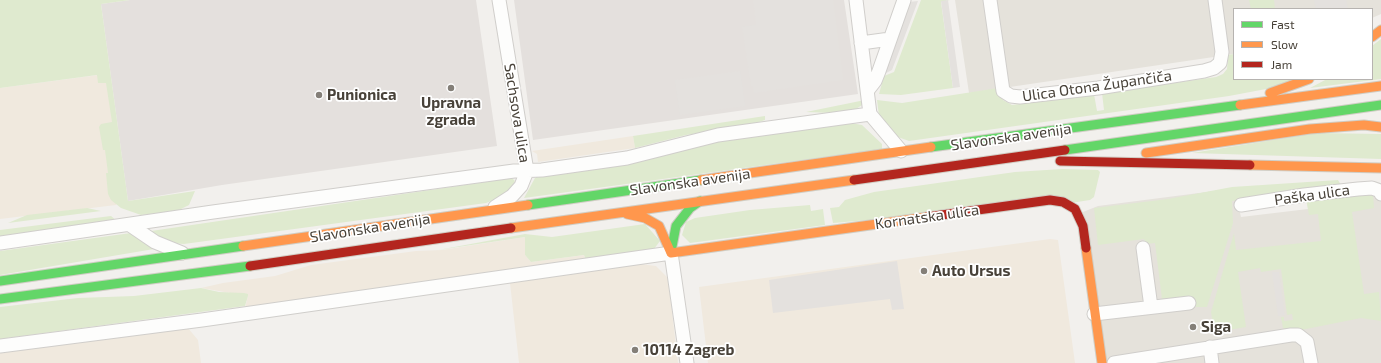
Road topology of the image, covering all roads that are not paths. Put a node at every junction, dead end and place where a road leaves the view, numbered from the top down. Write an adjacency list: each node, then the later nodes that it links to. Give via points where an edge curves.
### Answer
1 (499, 0): 23 (street, Sachsova ulica)
2 (856, 0): 9 (street)
3 (904, 0): 8 (street)
4 (990, 0): 5 (street, Ulica Otona Župančiča, via 1004,91 1011,96 1020,97 1214,68 1220,62 1222,52)
5 (1215, 0)
6 (1381, 30): 7 (main road)
7 (1373, 36)
8 (890, 39): 9 (street); 12 (street, via 875,81)
9 (861, 43): 12 (street)
10 (1306, 80): 14 (main road)
11 (1381, 86): 14 (main road, Slavonska avenija)
12 (868, 90): 15 (street)
13 (1381, 105): 21 (main road, Slavonska avenija)
14 (1211, 111): 17 (main road, Slavonska avenija)
15 (870, 114): 17 (street); 23 (street, via 718,135 627,158)
16 (1381, 127): 18 (main road, via 1358,125 1310,129)
17 (901, 152): 27 (main road, Slavonska avenija)
18 (1081, 161): 19 (main road); 22 (main road)
19 (1052, 162)
20 (1040, 163): 21 (main road, via 1009,167)
21 (950, 168): 25 (main road, Slavonska avenija)
22 (1381, 168)
23 (527, 171): 27 (street, Sachsova ulica, via 521,186 512,196); 29 (street)
24 (1381, 194): 26 (street, Paška ulica, via 1372,188 1358,189)
25 (700, 201): 28 (main road, Slavonska avenija); 32 (main road, via 690,208 676,226)
26 (1241, 205)
27 (490, 210): 33 (main road, Slavonska avenija)
28 (611, 213): 32 (main road, via 645,218 654,222 663,232); 35 (main road, Slavonska avenija, via 295,260)
29 (130, 225): 30 (street); 33 (street, via 155,242)
30 (0, 243)
31 (1142, 248): 37 (street)
32 (671, 253): 38 (main road, Kornatska ulica, via 1057,200 1069,204 1075,210 1083,226); 39 (street); 41 (street)
33 (187, 256): 34 (main road, Slavonska avenija)
34 (0, 281)
35 (0, 299)
36 (1189, 303): 37 (street)
37 (1151, 307): 38 (street)
38 (1094, 314): 42 (main road, Kornatska ulica)
39 (0, 346)
40 (1210, 347): 43 (street); 44 (street); 45 (street, via 1298,335 1307,342)
41 (687, 363)
42 (1102, 363)
43 (1114, 363)
44 (1212, 363)
45 (1311, 363)

